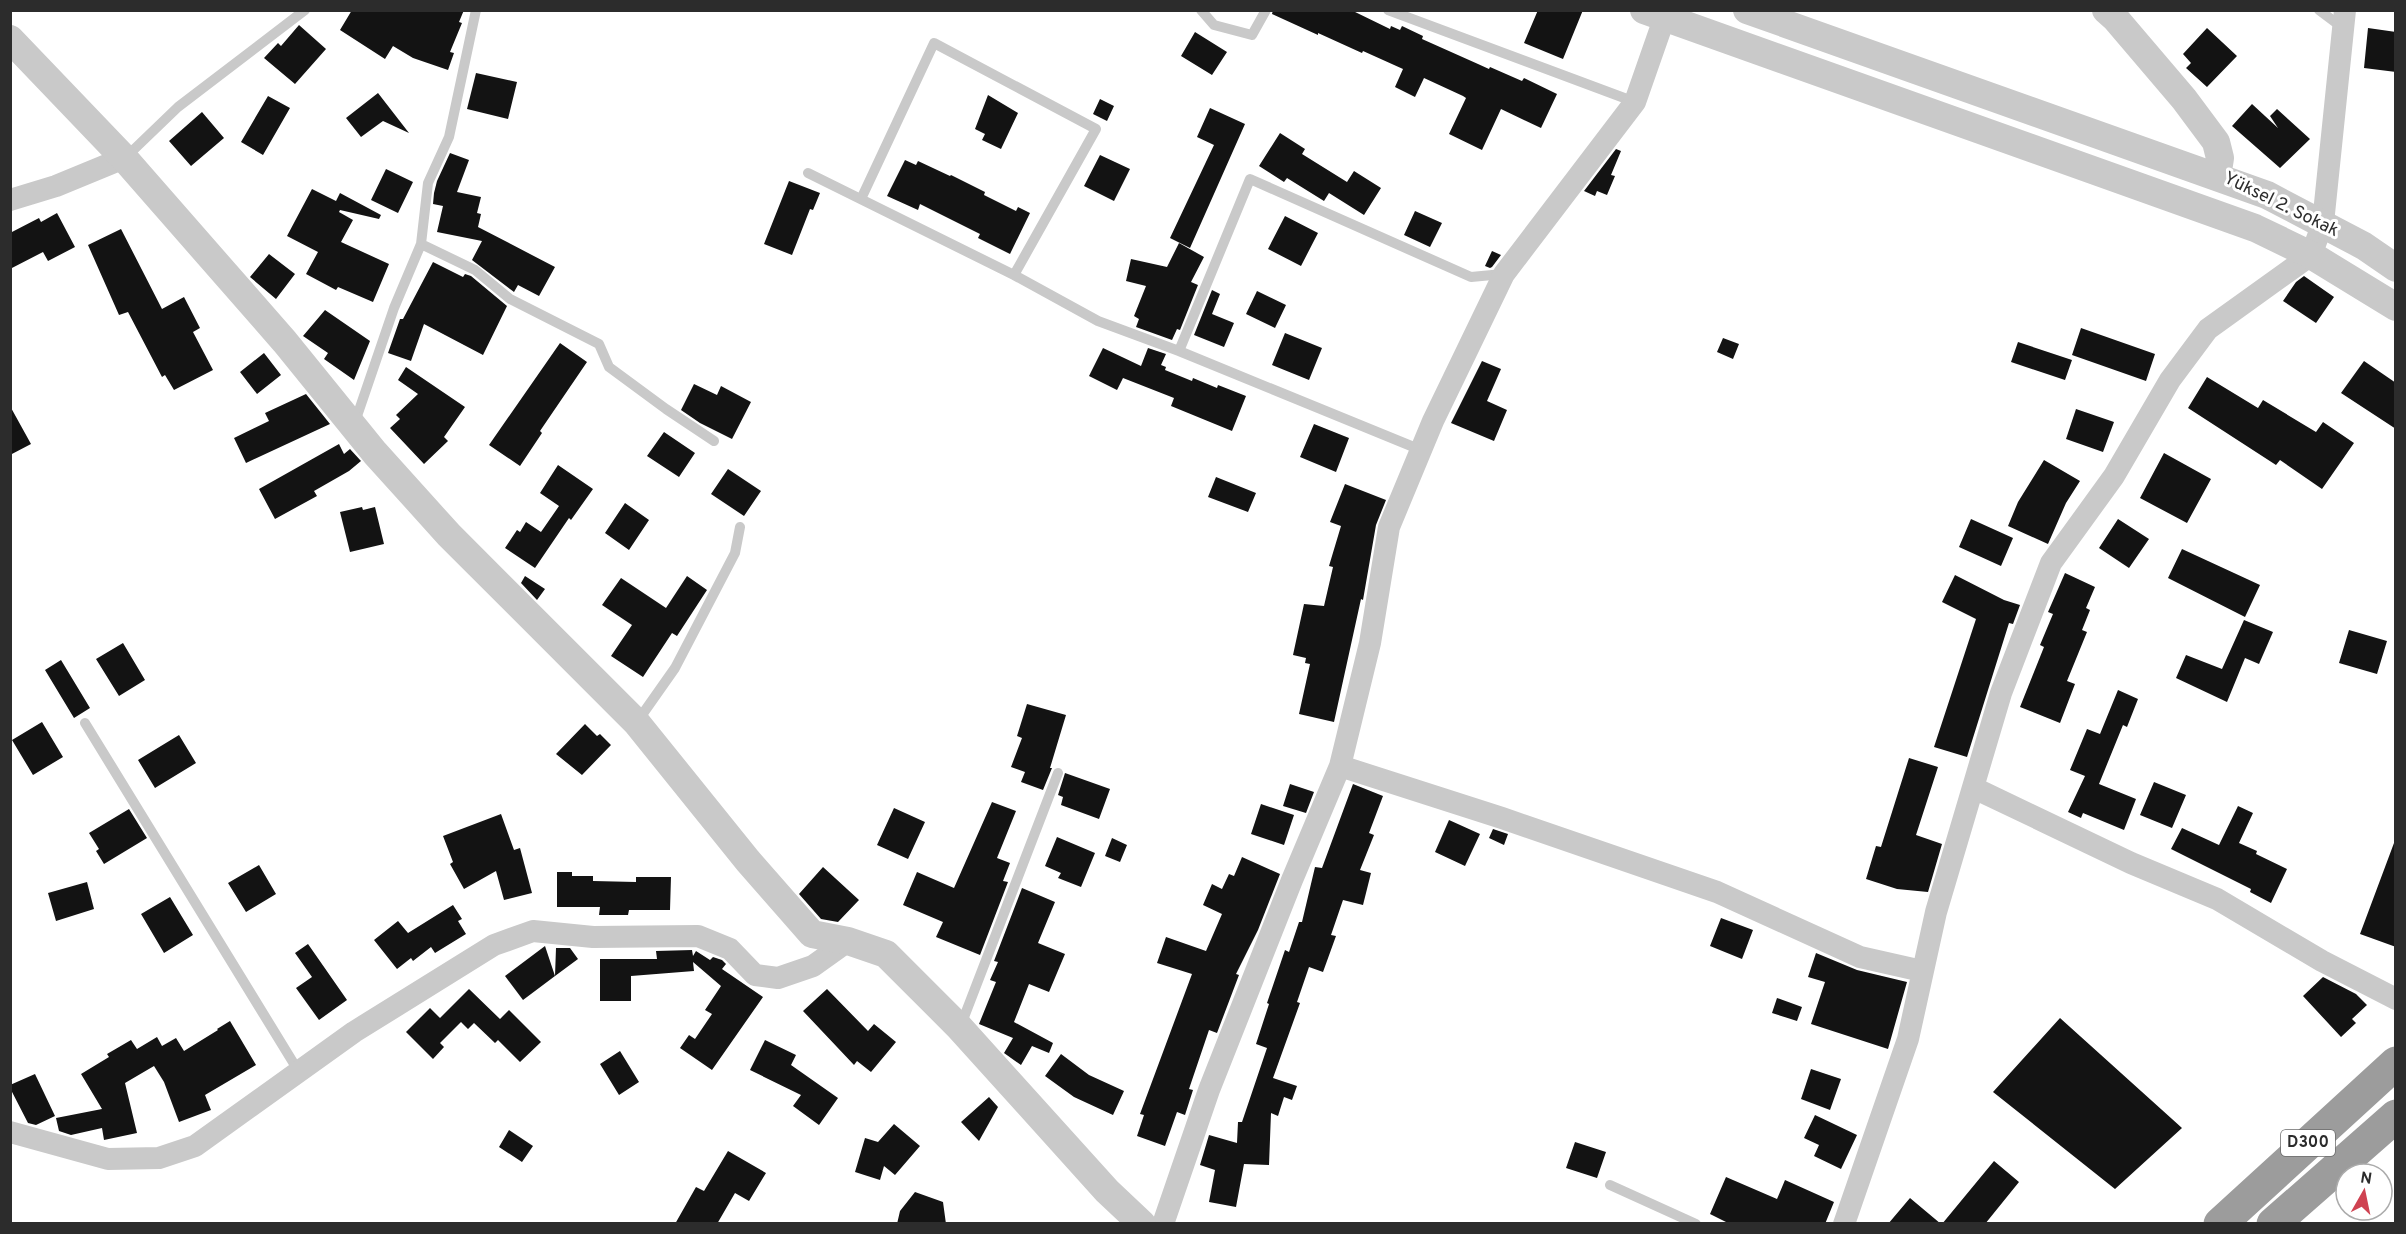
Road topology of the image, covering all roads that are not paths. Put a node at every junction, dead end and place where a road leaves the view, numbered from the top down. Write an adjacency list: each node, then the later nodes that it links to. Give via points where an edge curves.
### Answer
1 (305, 10): 13 (lane, via 177,107)
2 (476, 10): 19 (lane, via 449,137 428,183)
3 (1201, 10): 4 (lane, via 1214,25 1252,35)
4 (1266, 10)
5 (1388, 10): 12 (lane)
6 (1747, 10): 15 (street)
7 (2106, 10): 15 (street, Yüksel 2. Sokak, via 2216,142 2220,158)
8 (2319, 10): 10 (lane)
9 (1654, 15): 12 (street); 20 (street, Yüksel 2. Sokak, via 2207,209)
10 (2344, 19): 18 (street)
11 (10, 39): 13 (street)
12 (1635, 102): 22 (street)
13 (124, 158): 17 (street); 26 (street)
14 (808, 173): 16 (lane)
15 (2217, 177): 18 (street, Yüksel 2. Sokak, via 2267,195)
16 (861, 199): 23 (lane); 23 (lane, via 934,43 1096,129)
17 (10, 200)
18 (2323, 223): 20 (street); 21 (street, Yüksel 2. Sokak)
19 (422, 244): 26 (lane, via 394,308); 27 (lane, via 475,270 510,299 599,344 609,367)
20 (2311, 255): 24 (street, Yüksel 2. Sokak); 34 (street, via 2208,329 2170,380 2114,476 2051,563 2001,693)
21 (2396, 268)
22 (1504, 274): 25 (lane, via 1471,277 1250,179); 28 (street)
23 (1014, 275): 25 (lane, via 1098,321)
24 (2396, 307)
25 (1179, 351): 28 (lane)
26 (354, 426): 30 (street, via 449,535)
27 (714, 441)
28 (1421, 450): 32 (street, via 1389,527 1370,643)
29 (740, 527): 30 (lane, via 735,553 675,668)
30 (636, 722): 35 (street, via 812,934)
31 (85, 723): 40 (lane)
32 (1341, 766): 36 (street, via 1717,892 1860,957); 45 (street, via 1209,1090)
33 (1058, 773): 38 (lane)
34 (1974, 788): 36 (street); 37 (street, via 2217,900)
35 (849, 941): 38 (street, via 886,954); 40 (street, via 813,966 778,978 755,975 730,950 698,936 593,937 533,930 494,945 354,1032)
36 (1922, 971): 47 (street, via 1908,1039)
37 (2396, 999)
38 (959, 1027): 44 (street, via 1107,1191)
39 (2396, 1063): 48 (highway, D300)
40 (299, 1072): 42 (street, via 195,1146 159,1158 108,1159)
41 (2396, 1116): 49 (highway, D300)
42 (12, 1130)
43 (1610, 1185): 46 (lane)
44 (1142, 1224)
45 (1164, 1224)
46 (1696, 1224)
47 (1844, 1224)
48 (2220, 1224)
49 (2273, 1224)

